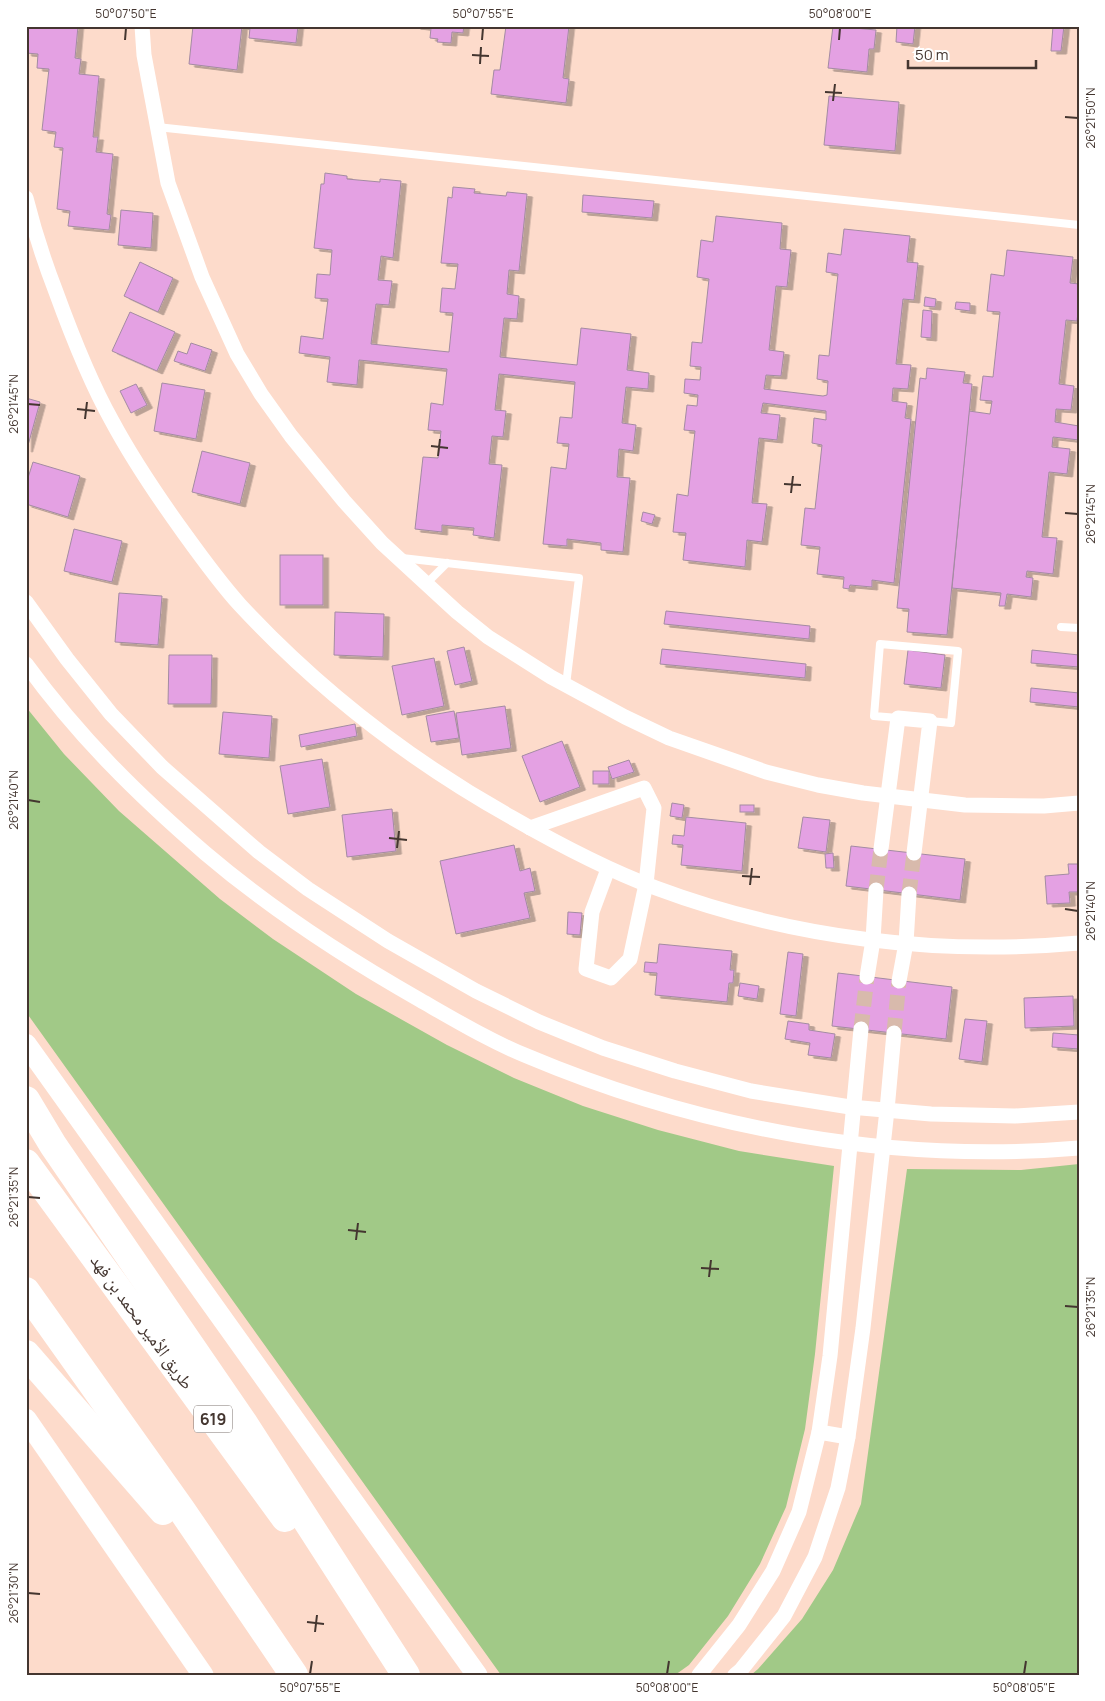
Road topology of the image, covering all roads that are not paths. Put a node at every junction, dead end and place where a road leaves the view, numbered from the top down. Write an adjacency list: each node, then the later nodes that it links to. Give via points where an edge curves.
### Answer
1 (142, 26): 2 (street)
2 (157, 127): 4 (lane); 5 (street, via 168,183 183,226 237,354 318,470)
3 (26, 198): 18 (street, via 69,329 112,421 170,514 238,603 279,645 406,752)
4 (1079, 225)
5 (398, 558): 6 (lane); 7 (street)
6 (447, 563): 7 (lane); 12 (lane, via 579,578)
7 (426, 584): 12 (street, via 488,637)
8 (26, 602): 34 (street, via 111,714 162,767 259,852 308,889 388,941 476,991 603,1048 751,1091)
9 (1061, 626): 10 (lane)
10 (1079, 628)
11 (26, 664): 37 (street, via 84,738 186,836 236,880 287,918 370,972 459,1023 524,1055 591,1082 744,1126)
12 (566, 685): 15 (street, via 669,738 766,772 818,785)
13 (898, 718): 14 (street); 14 (lane, via 874,716 880,644 958,651 950,723); 15 (street)
14 (930, 721): 16 (street)
15 (889, 796): 16 (street); 19 (street)
16 (922, 800): 17 (street, via 1012,806); 20 (street)
17 (1079, 803)
18 (530, 828): 21 (street); 22 (street, via 644,788 654,808)
19 (881, 849)
20 (914, 853)
21 (608, 869): 22 (street); 22 (street, via 592,912 586,969 611,978 630,959)
22 (646, 884): 25 (street, via 787,926)
23 (876, 890): 25 (street)
24 (909, 894): 26 (street)
25 (873, 940): 26 (street); 28 (street)
26 (906, 943): 27 (street, via 1013,948); 29 (street)
27 (1079, 943)
28 (866, 977)
29 (899, 980)
30 (861, 1029): 34 (street)
31 (894, 1033): 35 (street)
32 (26, 1044): 51 (main road)
33 (26, 1100): 50 (highway, via 53,1145 245,1425)
34 (854, 1107): 35 (street); 37 (street)
35 (887, 1110): 36 (street, via 1015,1116); 38 (street)
36 (1079, 1112)
37 (850, 1143): 38 (street); 44 (street, via 830,1356)
38 (883, 1146): 39 (street, via 1015,1152); 45 (street)
39 (1079, 1148)
40 (26, 1163): 49 (highway, طريق الأمير محمد بن فهد / 619)
41 (26, 1290): 46 (highway)
42 (26, 1354): 46 (highway)
43 (26, 1419): 47 (main road)
44 (819, 1432): 45 (street); 52 (street, via 800,1512 773,1571 739,1624)
45 (848, 1437): 53 (street, via 838,1488 815,1557 784,1616)
46 (250, 1611): 48 (highway)
47 (203, 1675)
48 (294, 1675)
49 (399, 1675)
50 (406, 1675)
51 (477, 1675)
52 (699, 1675)
53 (735, 1675)

